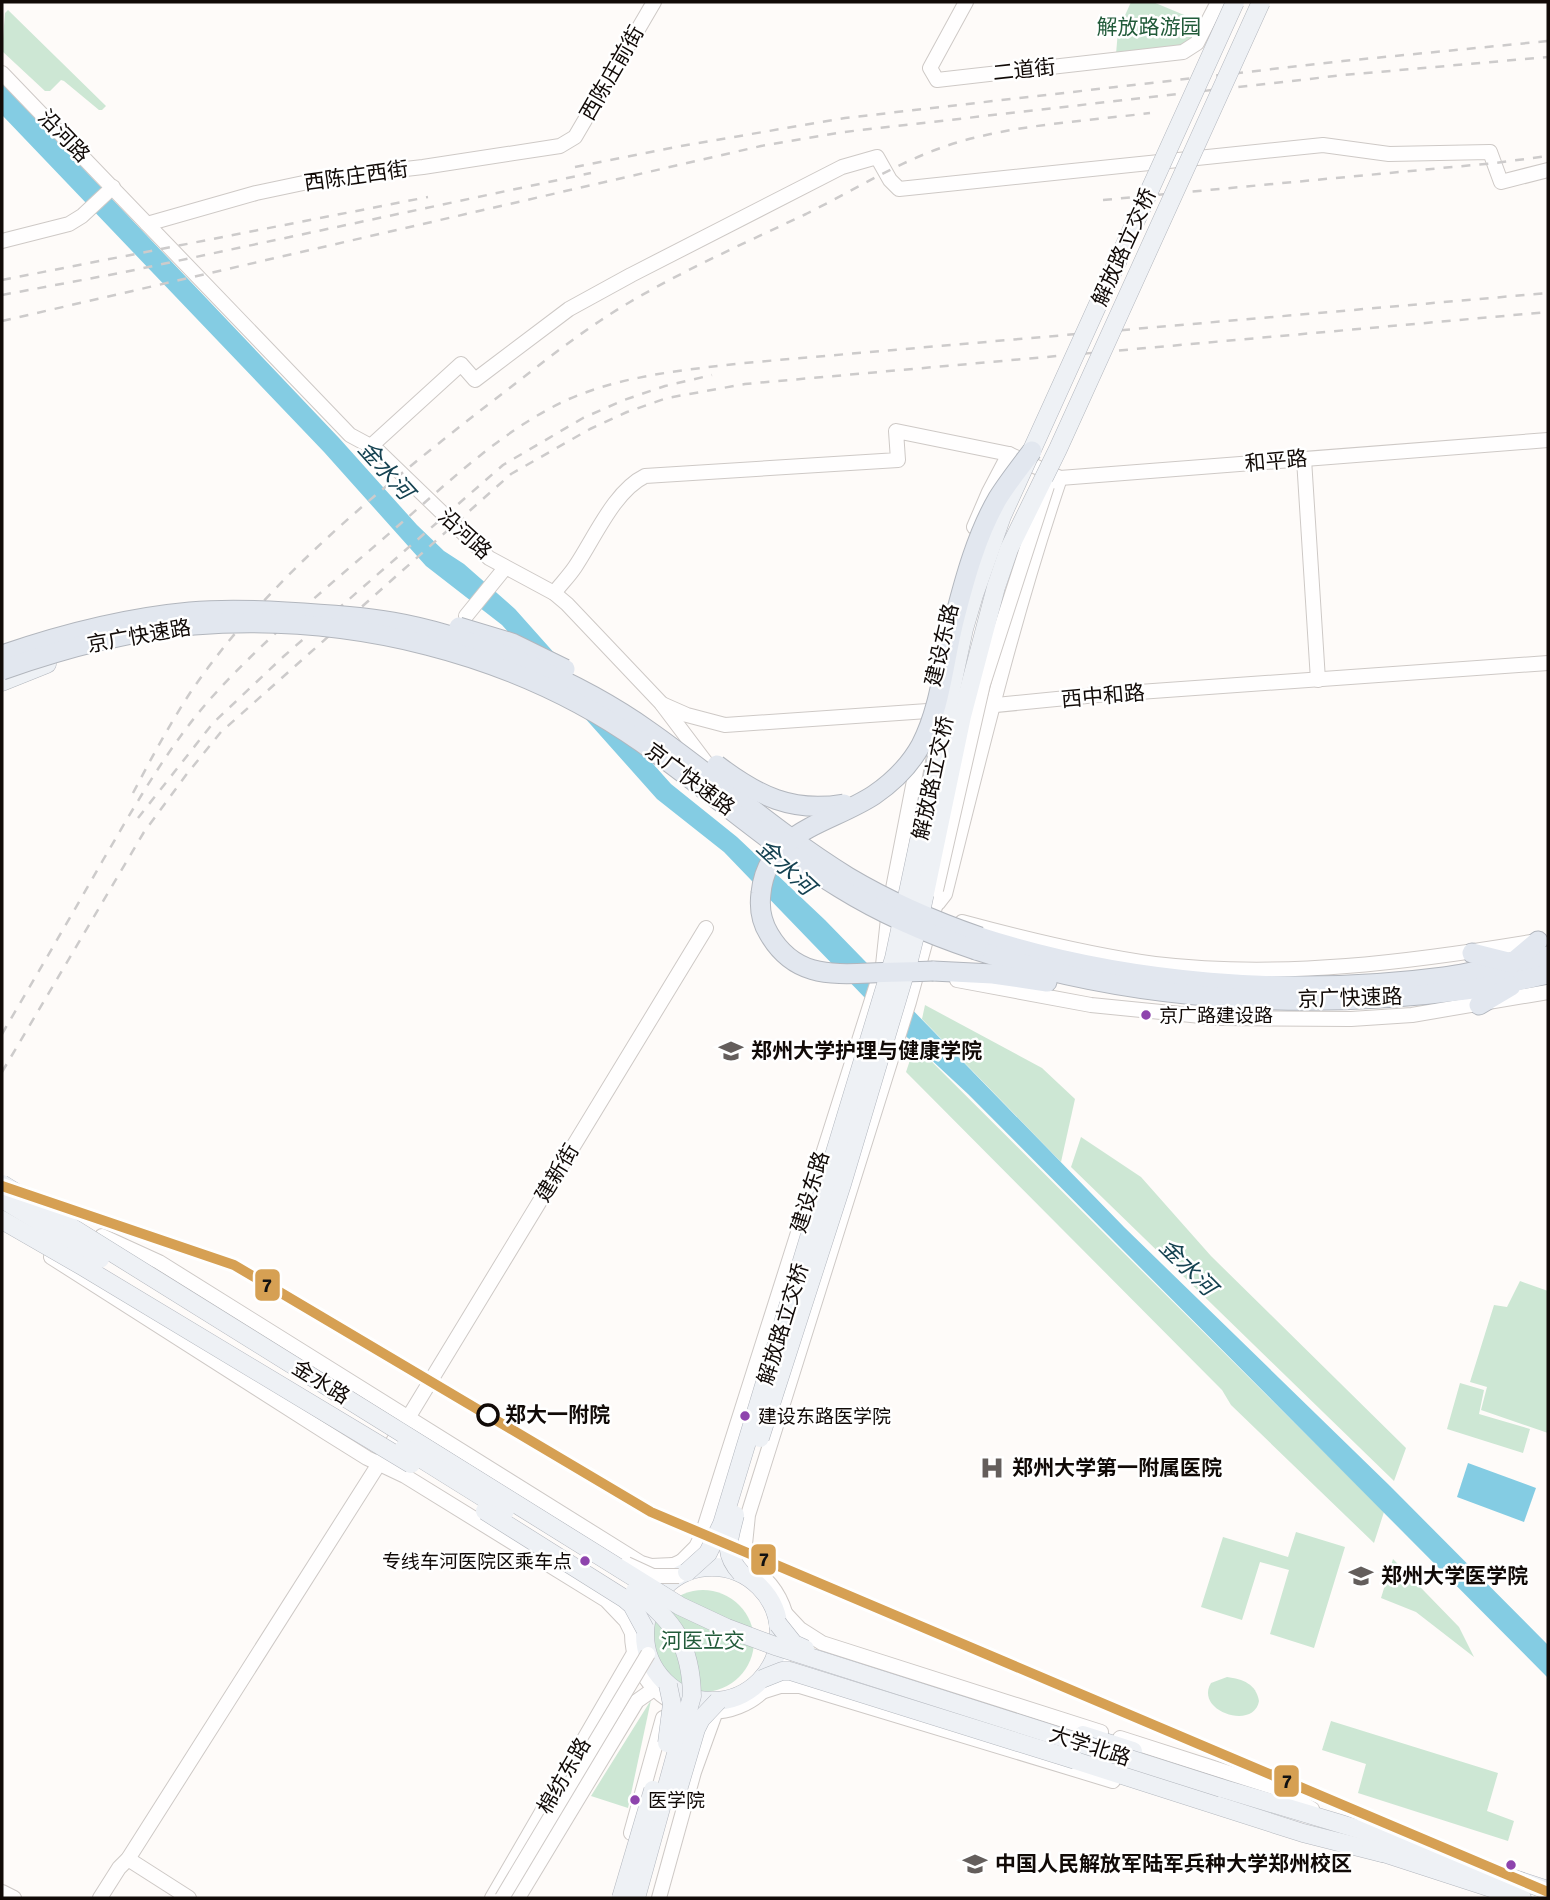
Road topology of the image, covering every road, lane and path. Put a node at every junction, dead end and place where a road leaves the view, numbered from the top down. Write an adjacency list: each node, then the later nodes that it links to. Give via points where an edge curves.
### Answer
1 (654, 2): 7 (street, 西陈庄前街)
2 (966, 2): 3 (street, 二道街, via 930,68 937,80 1183,52 1197,43)
3 (1218, 2)
4 (1235, 2): 15 (main road, 解放路立交桥, bridge)
5 (1261, 2): 14 (main road, 解放路立交桥, bridge)
6 (2, 73): 9 (street, 沿河路)
7 (568, 142): 10 (street, 西陈庄西街, via 327,178)
8 (1548, 170): 13 (street, via 1501,182 1490,152 1389,154 1323,145 899,189 877,157 842,167 580,303 475,380 461,363)
9 (111, 189): 10 (street, 沿河路); 11 (street, via 82,216 60,228)
10 (147, 224): 13 (street, 沿河路, via 349,435)
11 (2, 241)
12 (1548, 440): 17 (street, 和平路)
13 (371, 446): 19 (street, 沿河路)
14 (1058, 449): 35 (street, bridge, via 984,684); 56 (main road, 解放路立交桥, bridge, via 1014,537 993,599 962,716 909,960 735,1516 727,1549 733,1564)
15 (1032, 451): 32 (highway, bridge, via 987,519 955,617 924,737 904,768); 55 (main road, 解放路立交桥, bridge, via 1002,516 964,629 894,958 722,1524 708,1553)
16 (1009, 454): 18 (street, 和平路); 20 (street, 和平路, via 895,431 898,460 645,476 631,483 620,497); 31 (street, 建设东路, via 967,547)
17 (1304, 459): 18 (street, 和平路); 27 (street)
18 (1060, 478): 30 (street)
19 (505, 568): 20 (street, 沿河路); 21 (street)
20 (554, 593): 29 (street, 沿河路)
21 (466, 616)
22 (366, 619): 24 (highway, 京广快速路, bridge, via 251,609 191,612 89,628); 32 (highway, bridge, via 389,612 477,632 532,651 615,696 735,778 796,807 827,807); 43 (highway, 京广快速路, bridge, via 463,641 573,686 647,729 847,876 903,906 980,937 1103,968 1206,982)
23 (126, 635): 26 (highway, 京广快速路, bridge); 28 (main road, bridge); 46 (highway, 京广快速路, bridge, via 193,625 251,623 393,636 459,655 541,686 614,725 830,881 918,928 1003,959 1101,981)
24 (2, 655)
25 (1548, 663): 27 (street, 西中和路)
26 (2, 670)
27 (1318, 680): 30 (street, 西中和路)
28 (2, 682)
29 (661, 704): 31 (street, 西中和路, via 725,725); 34 (street, 沿河路, via 749,813)
30 (992, 706): 31 (street, 西中和路); 35 (street, via 945,894)
31 (928, 712): 33 (street, 建设东路)
32 (872, 796): 46 (highway, bridge, via 795,836 777,851 767,868 761,886 762,920 781,951 802,967 834,975 993,974 1219,1005)
33 (893, 893): 34 (street, 建设东路); 35 (street)
34 (889, 909): 40 (street, 建设东路)
35 (934, 910): 38 (street, via 1050,944 1155,964 1321,967); 41 (street)
36 (706, 928): 53 (street, 建新街)
37 (1545, 945): 38 (street); 39 (highway)
38 (1472, 953): 39 (highway)
39 (1512, 963): 43 (highway)
40 (882, 967): 41 (street); 55 (street, 建设东路, via 702,1535)
41 (917, 973): 47 (street, via 1091,1005 1221,1018 1351,1019); 56 (street, 建设东路, via 748,1515 744,1554)
42 (1548, 974): 43 (highway)
43 (1449, 984): 46 (highway, 京广快速路, via 1362,999)
44 (1548, 986): 47 (highway, via 1516,983)
45 (1548, 992): 47 (street)
46 (1279, 1000)
47 (1479, 1005)
48 (2, 1184): 51 (main road, 金水路, bridge)
49 (2, 1199): 57 (main road, 金水路, bridge)
50 (2, 1222): 54 (street, bridge); 59 (main road, bridge, via 401,1458 625,1599 632,1605)
51 (77, 1230): 52 (street); 57 (main road, 金水路, bridge)
52 (102, 1236): 53 (street, via 159,1262); 55 (street, bridge, via 629,1566 653,1576)
53 (408, 1418): 54 (street, 建新街); 55 (street, via 641,1563)
54 (373, 1461): 59 (street, via 405,1476 606,1600); 69 (street, 建新街)
55 (680, 1568): 56 (main road, bridge); 59 (main road, 解放路立交桥, bridge, via 653,1602)
56 (748, 1571): 58 (main road)
57 (638, 1586): 61 (main road, 大学北路, bridge, via 722,1638); 65 (main road, 大学北路, bridge, via 768,1643); 80 (main road, bridge, via 674,1628 687,1656 692,1696)
58 (781, 1619): 61 (main road, bridge); 62 (street, via 788,1634 784,1656 775,1675); 66 (street, via 822,1643 1279,1789); 66 (main road, bridge, via 794,1644 805,1649)
59 (639, 1631): 60 (main road)
60 (641, 1654): 63 (main road, via 658,1674); 75 (street, 棉纺东路); 76 (street, bridge)
61 (775, 1656): 62 (main road); 65 (main road, 大学北路)
62 (762, 1685): 64 (main road); 67 (street, via 800,1686 1247,1822); 67 (main road, bridge, via 782,1671 790,1671)
63 (662, 1690): 64 (main road, bridge); 77 (street, 棉纺东路, via 637,1701); 78 (street, via 662,1722); 79 (main road, bridge, via 672,1704 669,1736)
64 (717, 1706): 81 (main road, bridge, via 701,1719 691,1741); 82 (street)
65 (1220, 1792): 68 (main road, 大学北路)
66 (1312, 1809): 68 (main road)
67 (1303, 1833): 68 (main road)
68 (1385, 1845): 70 (main road, 大学北路); 83 (main road, 大学北路)
69 (128, 1859): 73 (street, 建新街); 74 (street)
70 (1548, 1890)
71 (2, 1892): 72 (street)
72 (13, 1898)
73 (100, 1898)
74 (190, 1898)
75 (492, 1898)
76 (502, 1898)
77 (518, 1898)
78 (612, 1898)
79 (621, 1898)
80 (636, 1898)
81 (648, 1898)
82 (659, 1898)
83 (1522, 1898)

